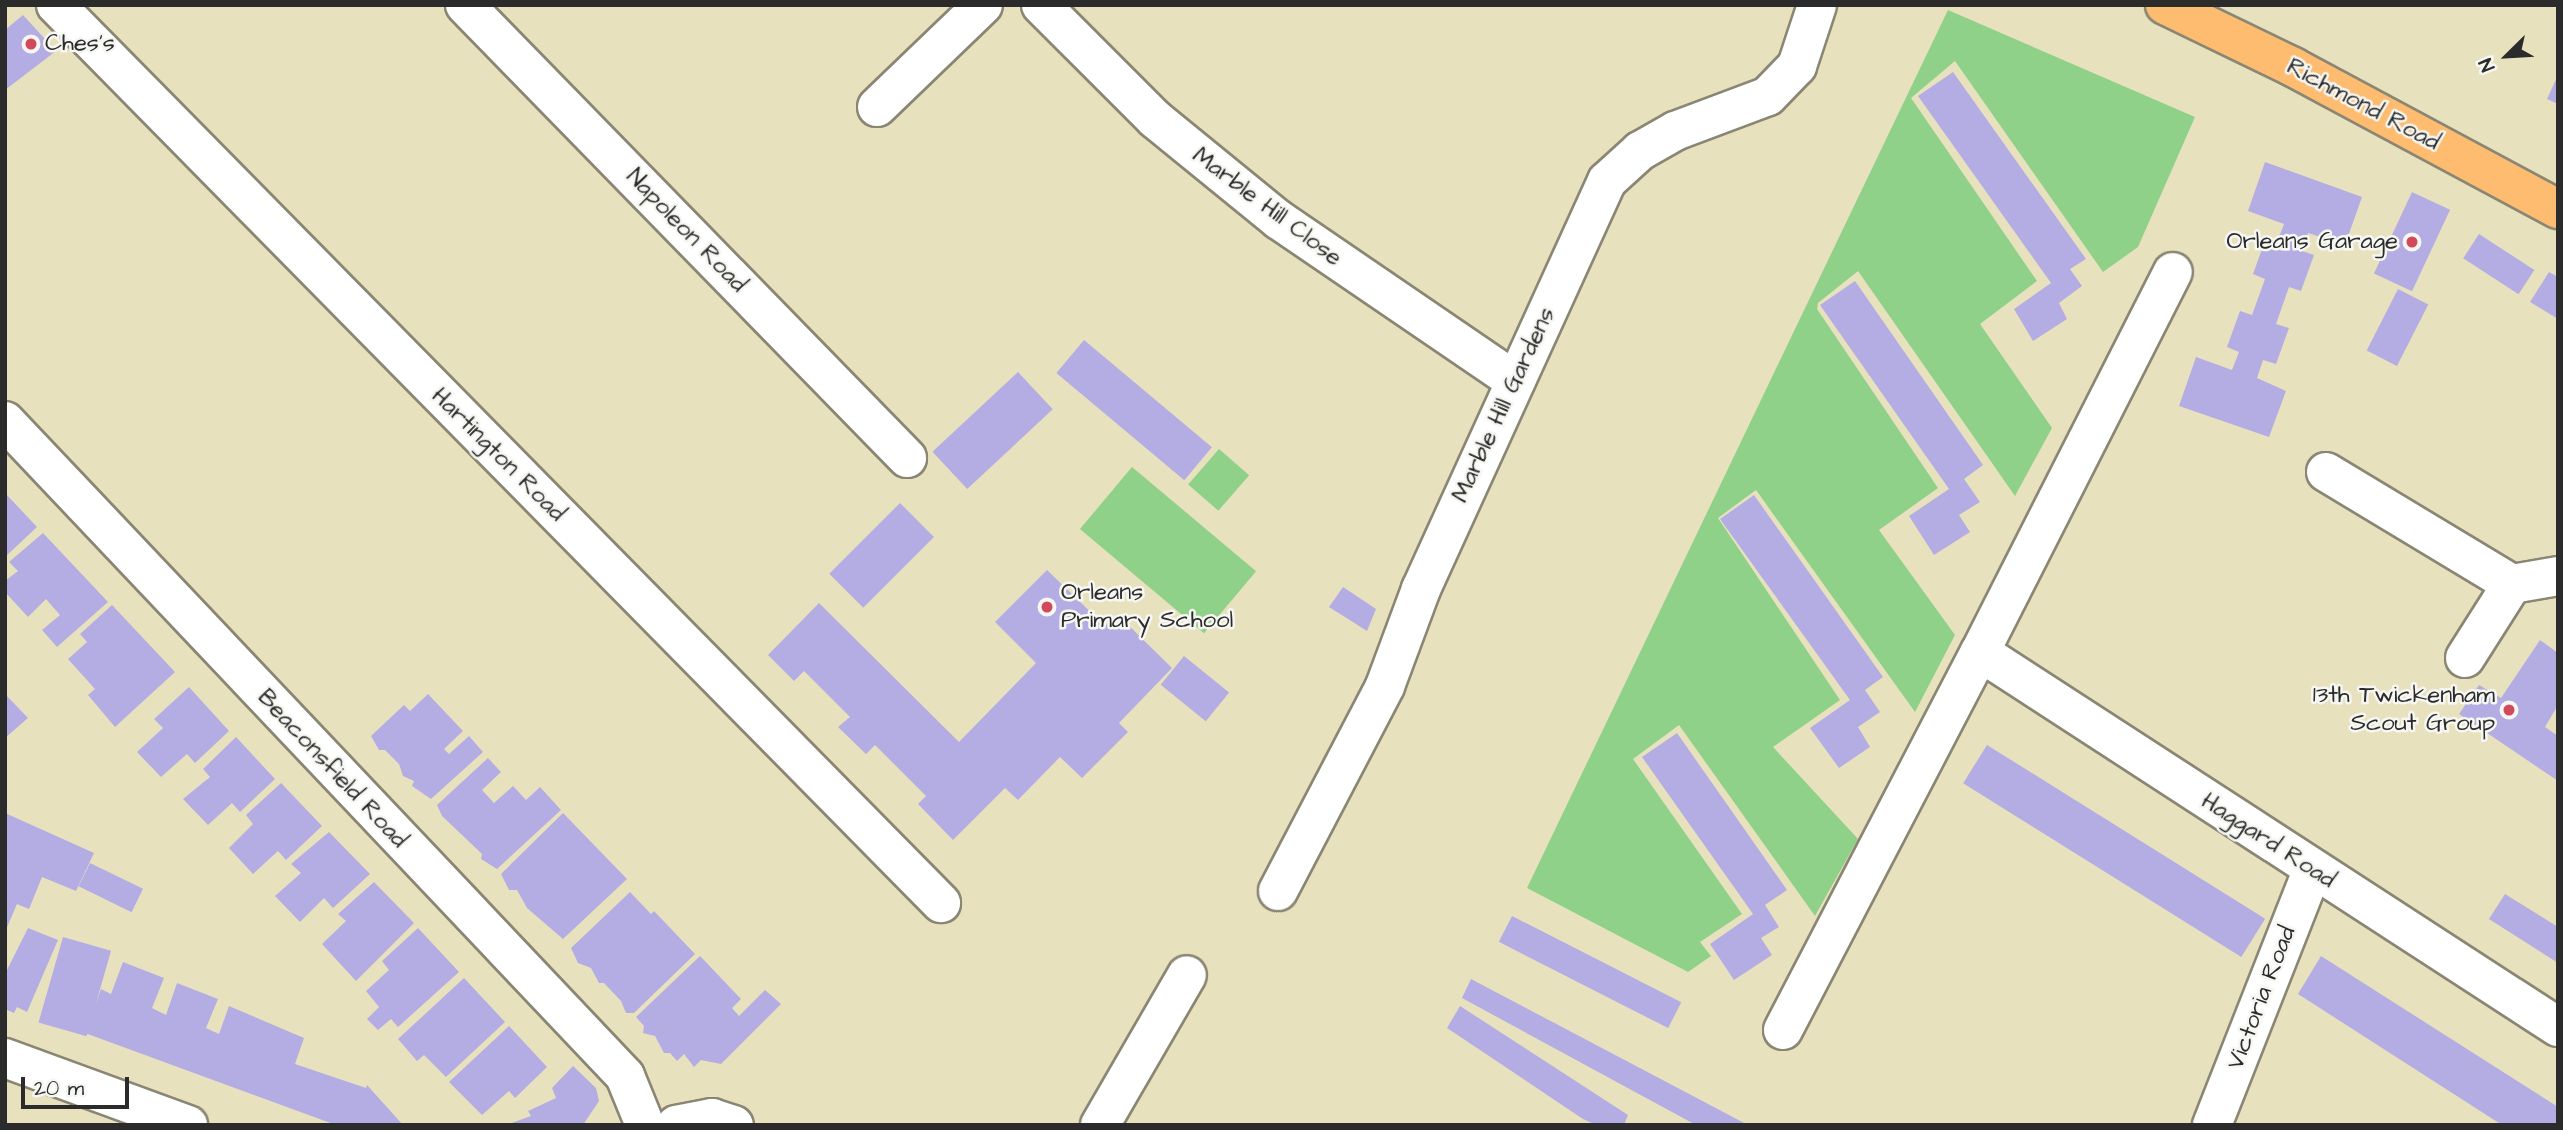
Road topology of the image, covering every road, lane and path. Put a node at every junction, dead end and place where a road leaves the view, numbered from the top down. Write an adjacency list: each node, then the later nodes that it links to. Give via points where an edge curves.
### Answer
1 (56, 5): 20 (street, Hartington Road)
2 (465, 5): 12 (street, Napoleon Road)
3 (983, 5): 7 (street)
4 (1041, 5): 10 (street, Marble Hill Close, via 1154,119 1279,220)
5 (1817, 5): 10 (street, Marble Hill Gardens, via 1797,66 1768,96 1675,131 1640,151 1607,181)
6 (2165, 5): 8 (main road, Richmond Road, via 2293,66)
7 (877, 107)
8 (2558, 209)
9 (2173, 272): 16 (street)
10 (1515, 381): 19 (street, Marble Hill Gardens, via 1421,589 1385,685)
11 (5, 421): 26 (street, Beaconsfield Road, via 625,1076)
12 (907, 458)
13 (2326, 472): 15 (street)
14 (2558, 576): 15 (street)
15 (2512, 584): 17 (street)
16 (1980, 652): 18 (street, Haggard Road); 23 (street)
17 (2465, 658)
18 (2312, 871): 22 (street, Haggard Road); 30 (street, Victoria Road)
19 (1278, 891)
20 (941, 903)
21 (1187, 975): 29 (street)
22 (2558, 1027)
23 (1783, 1030)
24 (5, 1058): 25 (street)
25 (188, 1125)
26 (645, 1125)
27 (676, 1125): 28 (street, via 712,1118)
28 (734, 1125)
29 (1100, 1125)
30 (2212, 1125)

